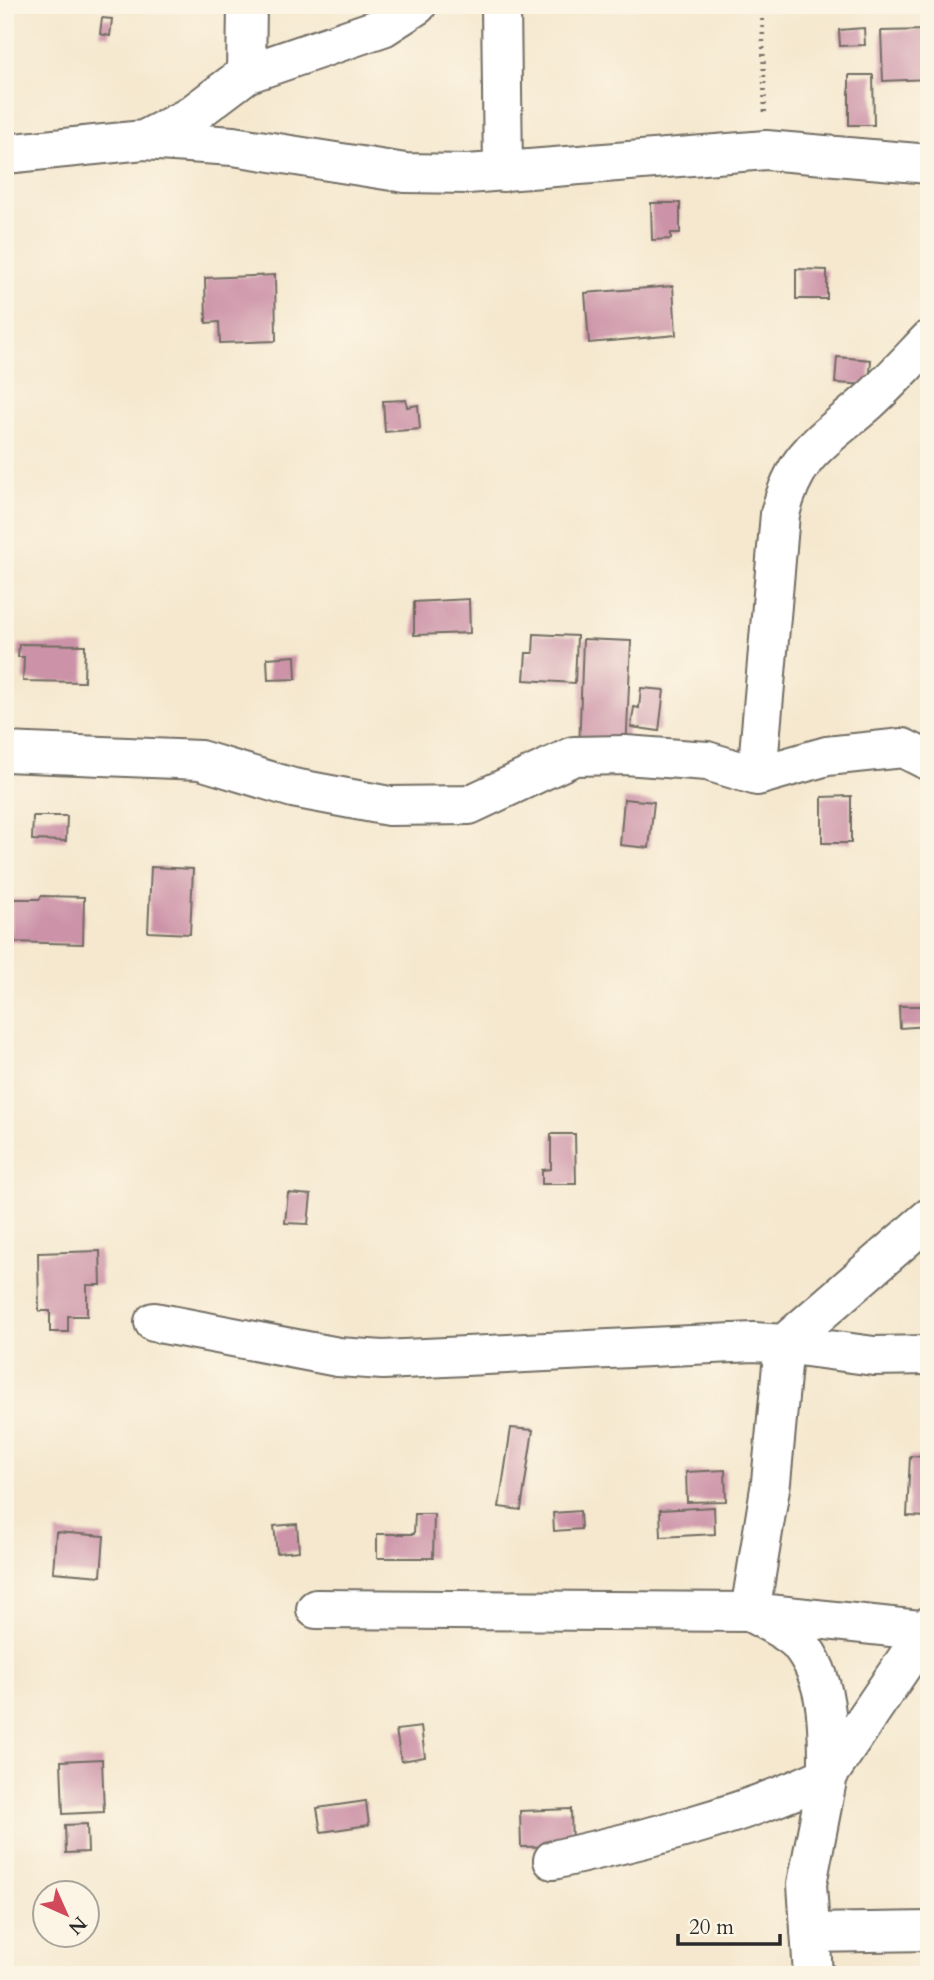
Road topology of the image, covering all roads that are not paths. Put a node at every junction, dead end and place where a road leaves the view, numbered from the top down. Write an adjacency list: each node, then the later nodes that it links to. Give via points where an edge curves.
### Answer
1 (247, 5): 4 (street)
2 (417, 5): 4 (street, via 383,27)
3 (501, 5): 8 (street)
4 (246, 74): 5 (street, via 206,105)
5 (144, 140): 6 (street); 8 (street, via 233,146 405,173)
6 (5, 154)
7 (929, 164): 8 (street, via 766,150)
8 (503, 172)
9 (929, 340): 12 (street, via 868,402 820,439 787,486 780,514)
10 (5, 752): 12 (street, via 200,760 293,788 388,806 469,805 575,756 707,761)
11 (929, 761): 12 (street, via 903,748 827,756)
12 (757, 776)
13 (929, 1218): 15 (street)
14 (154, 1322): 15 (street, via 338,1357 383,1360)
15 (784, 1344): 16 (street, via 874,1356); 18 (street, via 771,1482)
16 (929, 1354)
17 (316, 1609): 18 (street)
18 (750, 1612): 19 (street); 20 (street, via 799,1642 813,1663 827,1711)
19 (928, 1630): 20 (street)
20 (828, 1776): 21 (street, via 782,1798); 23 (street, via 807,1884)
21 (552, 1860)
22 (929, 1931): 23 (street)
23 (810, 1933): 24 (street)
24 (813, 1975)

